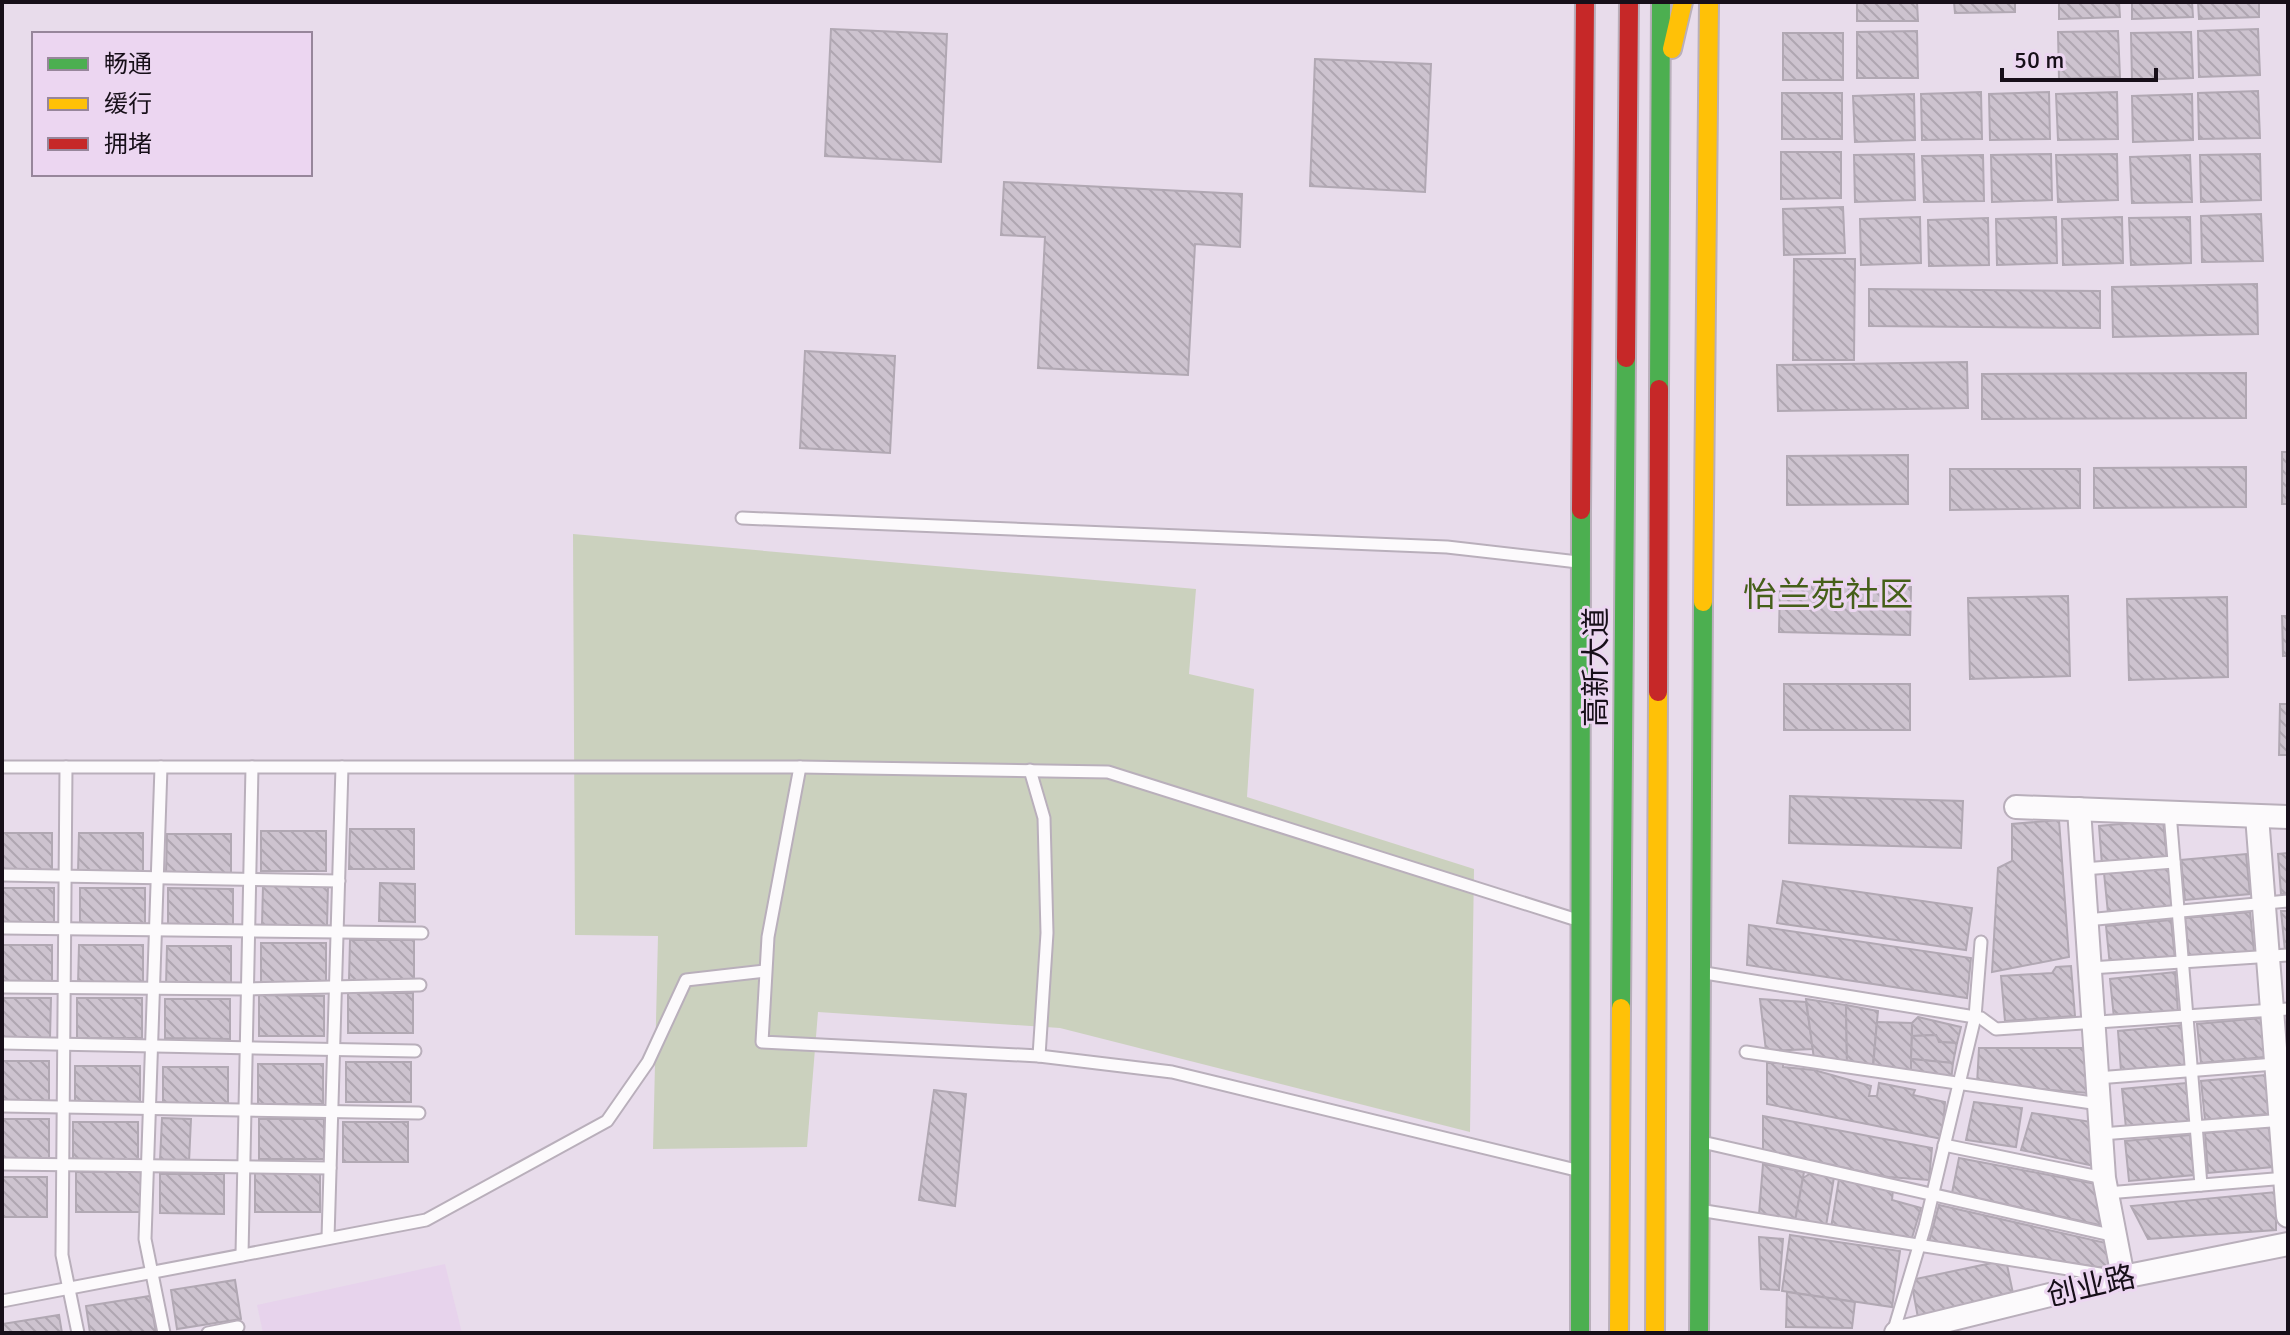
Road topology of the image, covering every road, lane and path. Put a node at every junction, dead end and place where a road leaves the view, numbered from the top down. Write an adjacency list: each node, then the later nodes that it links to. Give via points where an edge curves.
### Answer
1 (1585, 2): 8 (main road)
2 (1661, 2): 6 (main road, 高新大道)
3 (1683, 2): 6 (main road)
4 (1709, 2): 44 (main road)
5 (1628, 4): 105 (main road, 高新大道)
6 (1661, 98): 106 (main road, 高新大道)
7 (742, 518): 8 (lane, via 1447,547)
8 (1582, 562): 31 (main road)
9 (2, 767): 10 (lane)
10 (66, 767): 11 (lane); 24 (lane)
11 (161, 767): 12 (lane); 25 (lane)
12 (252, 767): 13 (lane); 26 (lane)
13 (342, 767): 14 (lane); 27 (lane)
14 (800, 767): 15 (lane); 43 (lane)
15 (1030, 770): 31 (lane, via 1108,772); 62 (lane, via 1044,818 1047,933)
16 (2016, 807): 17 (street)
17 (2079, 809): 18 (street); 22 (street)
18 (2170, 813): 19 (street); 21 (lane)
19 (2257, 816): 20 (street); 29 (street)
20 (2288, 817)
21 (2174, 862): 22 (lane); 30 (lane)
22 (2083, 869): 32 (street)
23 (2, 875): 24 (lane)
24 (65, 876): 25 (lane); 34 (lane)
25 (157, 878): 26 (lane); 35 (lane)
26 (250, 880): 27 (lane); 36 (lane)
27 (339, 881): 37 (lane)
28 (2288, 901): 29 (lane)
29 (2264, 904): 30 (lane); 40 (street)
30 (2178, 911): 32 (lane); 41 (lane)
31 (1578, 920): 84 (main road)
32 (2086, 920): 42 (street)
33 (2, 928): 34 (lane)
34 (64, 929): 35 (lane); 47 (lane)
35 (155, 930): 36 (lane); 48 (lane)
36 (249, 931): 37 (lane); 49 (lane)
37 (337, 932): 38 (lane); 50 (lane)
38 (422, 933)
39 (1981, 942): 53 (lane)
40 (2278, 956): 41 (lane); 51 (street)
41 (2182, 962): 42 (lane); 52 (lane)
42 (2090, 968): 54 (street)
43 (765, 971): 62 (lane, via 762,1042); 92 (lane, via 686,980 648,1062 607,1121 426,1220)
44 (1701, 972): 53 (lane); 77 (main road)
45 (420, 985): 50 (lane)
46 (2, 987): 47 (lane)
47 (64, 987): 48 (lane); 56 (lane)
48 (153, 988): 49 (lane); 57 (lane)
49 (247, 989): 50 (lane); 58 (lane)
50 (335, 989): 59 (lane)
51 (2280, 1009): 52 (lane); 63 (street)
52 (2187, 1016): 54 (lane); 64 (lane)
53 (1975, 1017): 54 (lane, via 1996,1029); 66 (lane)
54 (2093, 1023): 65 (street)
55 (2, 1043): 56 (lane)
56 (63, 1044): 57 (lane); 69 (lane)
57 (151, 1046): 58 (lane); 70 (lane)
58 (246, 1048): 59 (lane); 71 (lane)
59 (334, 1049): 60 (lane); 72 (lane)
60 (415, 1051)
61 (1746, 1052): 66 (lane)
62 (1039, 1056): 84 (lane, via 1172,1072)
63 (2282, 1064): 64 (lane); 74 (street)
64 (2191, 1071): 65 (lane); 75 (lane)
65 (2097, 1078): 67 (street)
66 (1959, 1086): 67 (lane); 78 (lane)
67 (2099, 1104): 76 (street)
68 (2, 1106): 69 (lane)
69 (63, 1106): 70 (lane); 80 (lane)
70 (149, 1108): 71 (lane); 81 (lane)
71 (245, 1110): 72 (lane); 82 (lane)
72 (332, 1111): 73 (lane); 83 (lane)
73 (419, 1113)
74 (2284, 1120): 75 (lane); 85 (street)
75 (2196, 1127): 76 (lane); 86 (lane)
76 (2101, 1134): 87 (street)
77 (1700, 1141): 88 (lane); 89 (main road)
78 (1944, 1145): 87 (lane); 88 (lane)
79 (2, 1164): 80 (lane)
80 (63, 1165): 81 (lane); 98 (lane, via 62,1255)
81 (148, 1166): 82 (lane); 96 (lane, via 145,1239)
82 (243, 1167): 83 (lane); 95 (lane)
83 (330, 1168): 92 (lane)
84 (1580, 1171): 104 (main road)
85 (2286, 1178): 86 (lane); 90 (street)
86 (2201, 1185): 87 (lane)
87 (2106, 1186): 91 (street)
88 (1933, 1195): 91 (lane); 94 (lane)
89 (1699, 1210): 94 (lane); 107 (main road)
90 (2288, 1216)
91 (2115, 1236): 97 (street)
92 (328, 1238): 95 (lane)
93 (2288, 1244): 97 (street, 创业路)
94 (1919, 1247): 97 (lane); 108 (lane)
95 (242, 1255): 96 (lane)
96 (152, 1272): 98 (lane); 102 (lane)
97 (2123, 1277): 108 (street, 创业路)
98 (69, 1288): 99 (lane); 101 (lane)
99 (2, 1301)
100 (238, 1327): 103 (lane)
101 (78, 1333)
102 (164, 1333)
103 (208, 1333)
104 (1580, 1333)
105 (1619, 1333)
106 (1655, 1333)
107 (1699, 1333)
108 (1894, 1333)

